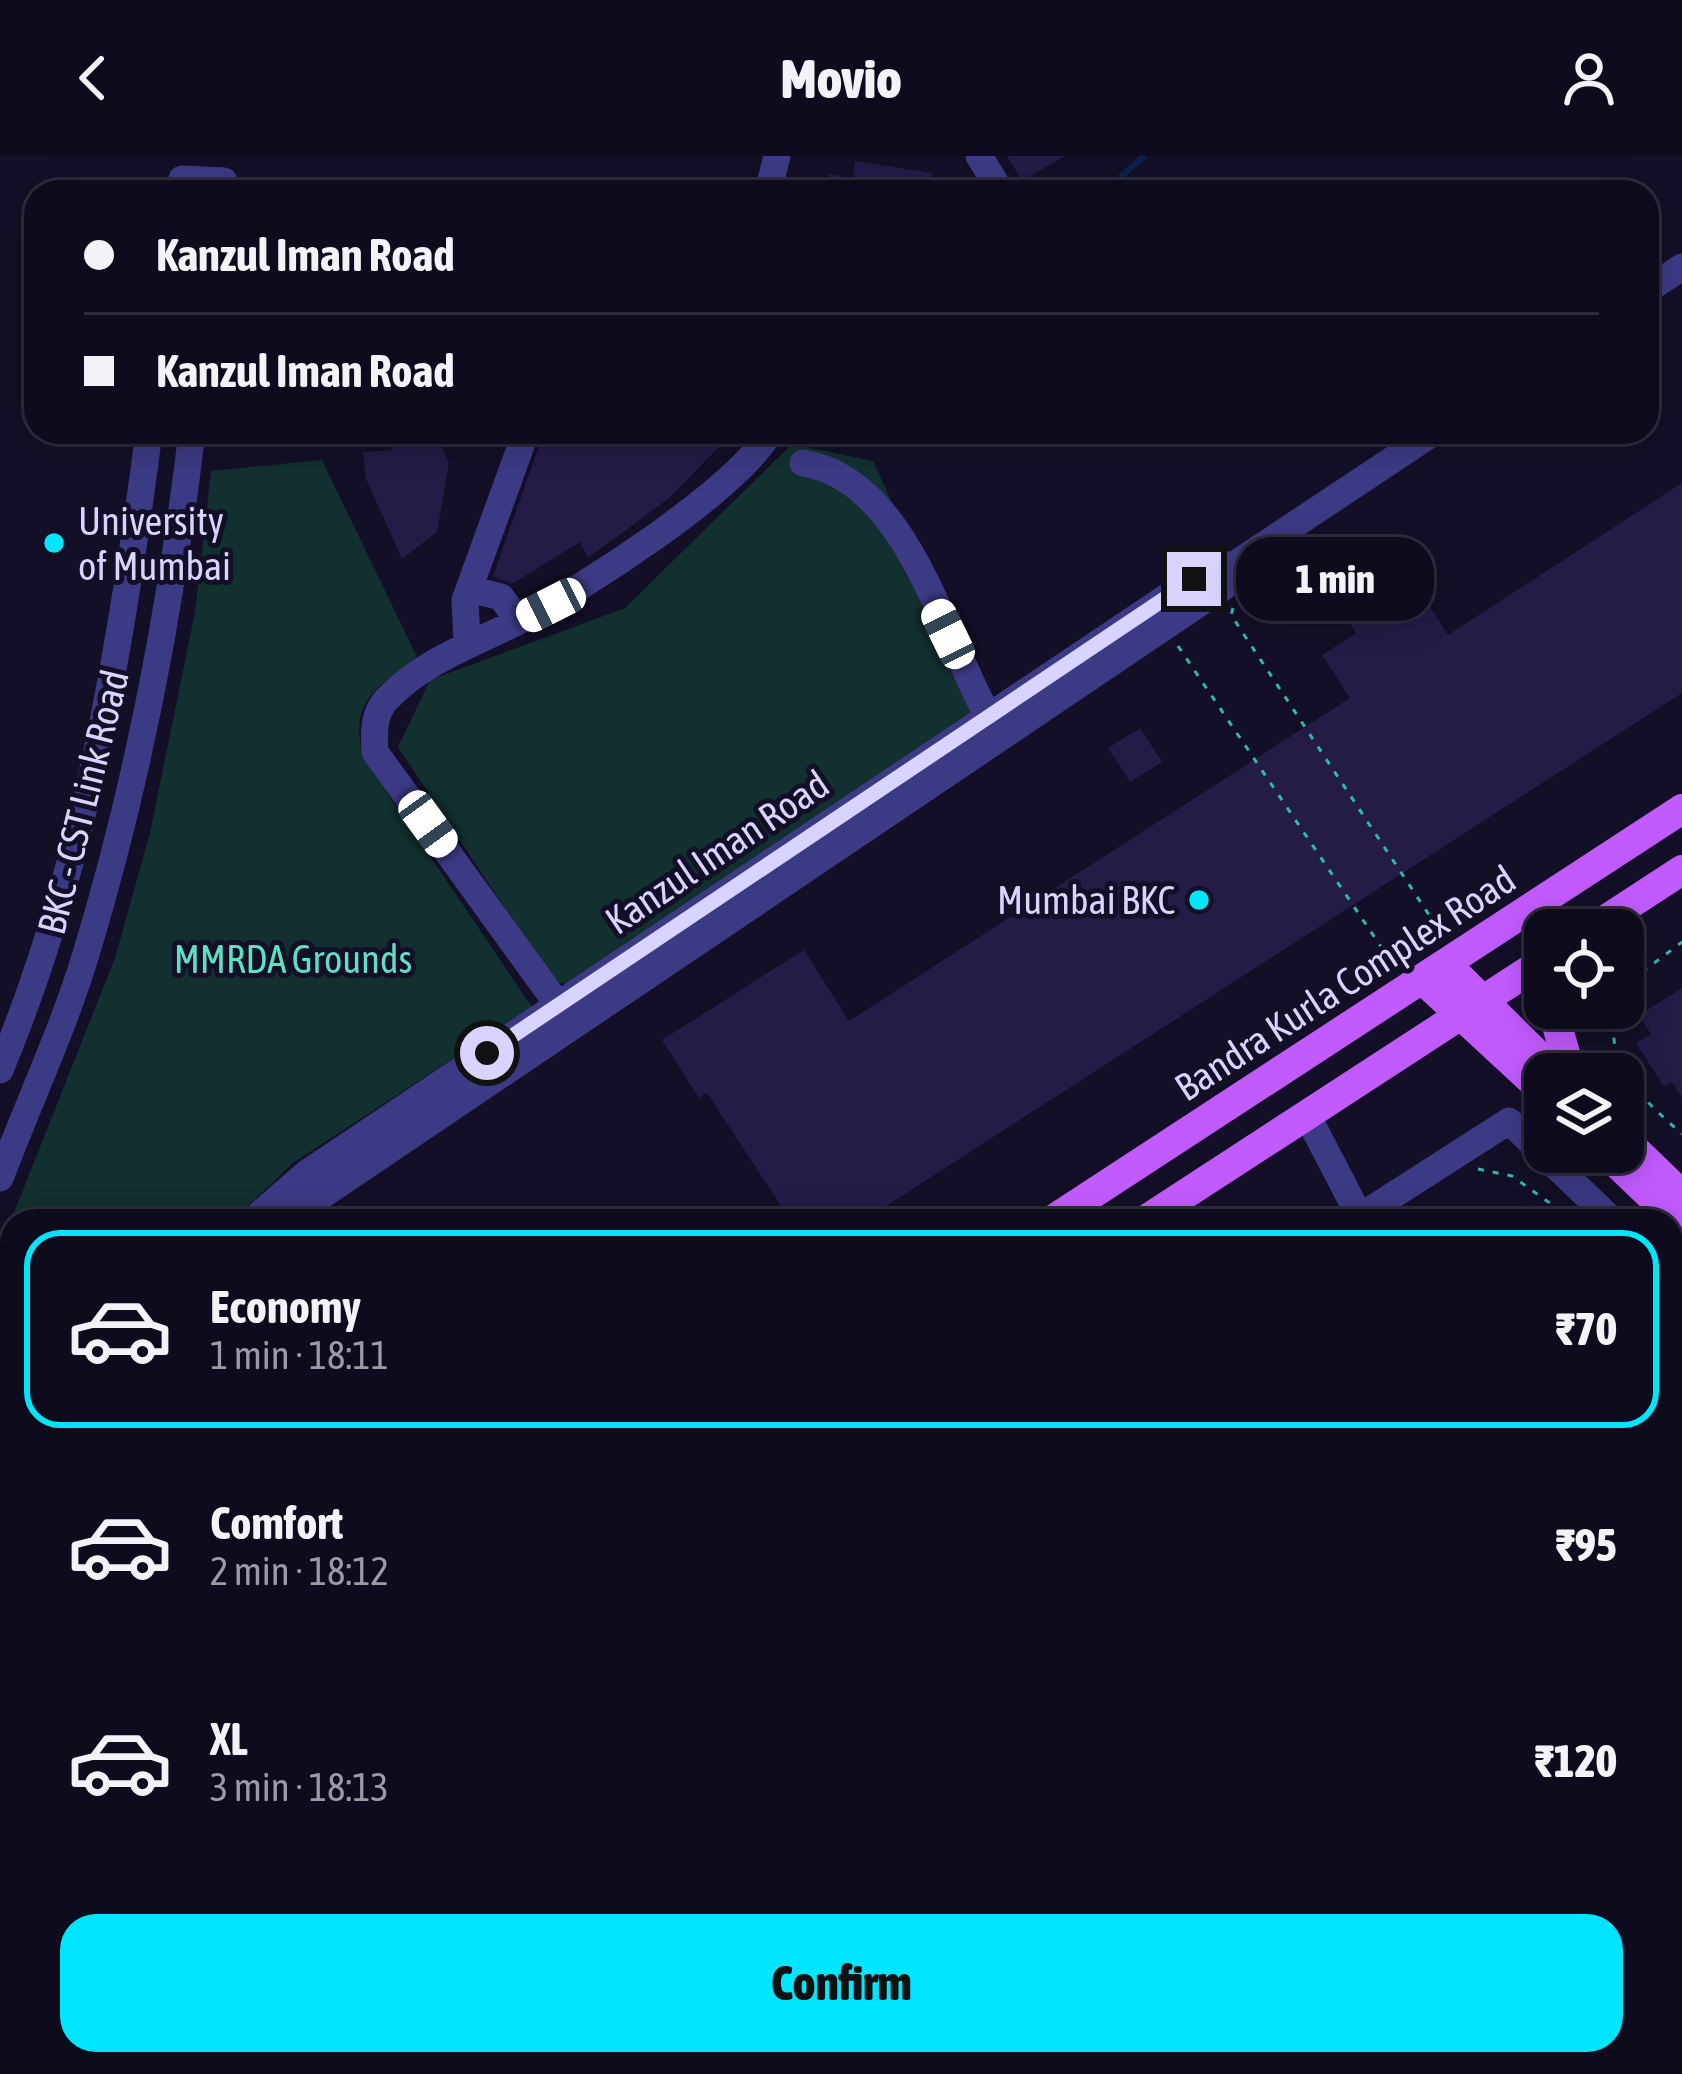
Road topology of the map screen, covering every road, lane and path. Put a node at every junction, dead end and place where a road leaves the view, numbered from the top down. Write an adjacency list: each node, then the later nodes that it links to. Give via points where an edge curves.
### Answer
1 (183, 176): 2 (street)
2 (225, 176)
3 (147, 444): 17 (street, BKC - CST Link Road)
4 (191, 444): 19 (street, BKC - CST Link Road, via 174,588)
5 (522, 444): 11 (street)
6 (742, 444): 9 (street)
7 (760, 444): 9 (street)
8 (1416, 444): 16 (street, Kanzul Iman Road, via 1234,566 1226,586)
9 (743, 463): 13 (street, via 583,588)
10 (803, 463): 16 (street, via 835,468 887,511)
11 (469, 589): 13 (street, via 501,597); 14 (street)
12 (1231, 615): 23 (path)
13 (519, 621): 14 (street)
14 (467, 641): 29 (street, via 383,703 375,752)
15 (1177, 646): 23 (path)
16 (994, 727): 29 (street, Kanzul Iman Road)
17 (86, 800): 19 (street); 26 (street, BKC - CST Link Road)
18 (1682, 809): 23 (main road, Bandra Kurla Complex Road)
19 (124, 810): 27 (street, BKC - CST Link Road)
20 (1682, 870): 21 (main road)
21 (1622, 909)
22 (1682, 942): 24 (path)
23 (1428, 963): 28 (main road); 43 (main road, Bandra Kurla Complex Road)
24 (1644, 971)
25 (1524, 973): 28 (main road)
26 (28, 990): 27 (street); 33 (street, BKC - CST Link Road)
27 (67, 1004): 41 (street, BKC - CST Link Road)
28 (1472, 1007): 31 (main road); 32 (main road); 34 (main road)
29 (565, 1014): 44 (street, Kanzul Iman Road, via 307,1173); 45 (street, Kanzul Iman Road)
30 (1611, 1029): 36 (path, via 1635,1092)
31 (1530, 1053)
32 (1524, 1069)
33 (0, 1070)
34 (1306, 1115): 46 (main road); 47 (street)
35 (1524, 1132): 48 (street, via 1509,1121)
36 (1682, 1134)
37 (1644, 1158): 42 (main road)
38 (1469, 1169): 49 (path, via 1512,1175)
39 (1570, 1173): 50 (street)
40 (1627, 1173): 51 (main road)
41 (0, 1178)
42 (1682, 1195)
43 (1049, 1208)
44 (266, 1209)
45 (300, 1209)
46 (1162, 1209)
47 (1352, 1209)
48 (1373, 1209)
49 (1559, 1209)
50 (1602, 1209)
51 (1664, 1209)

